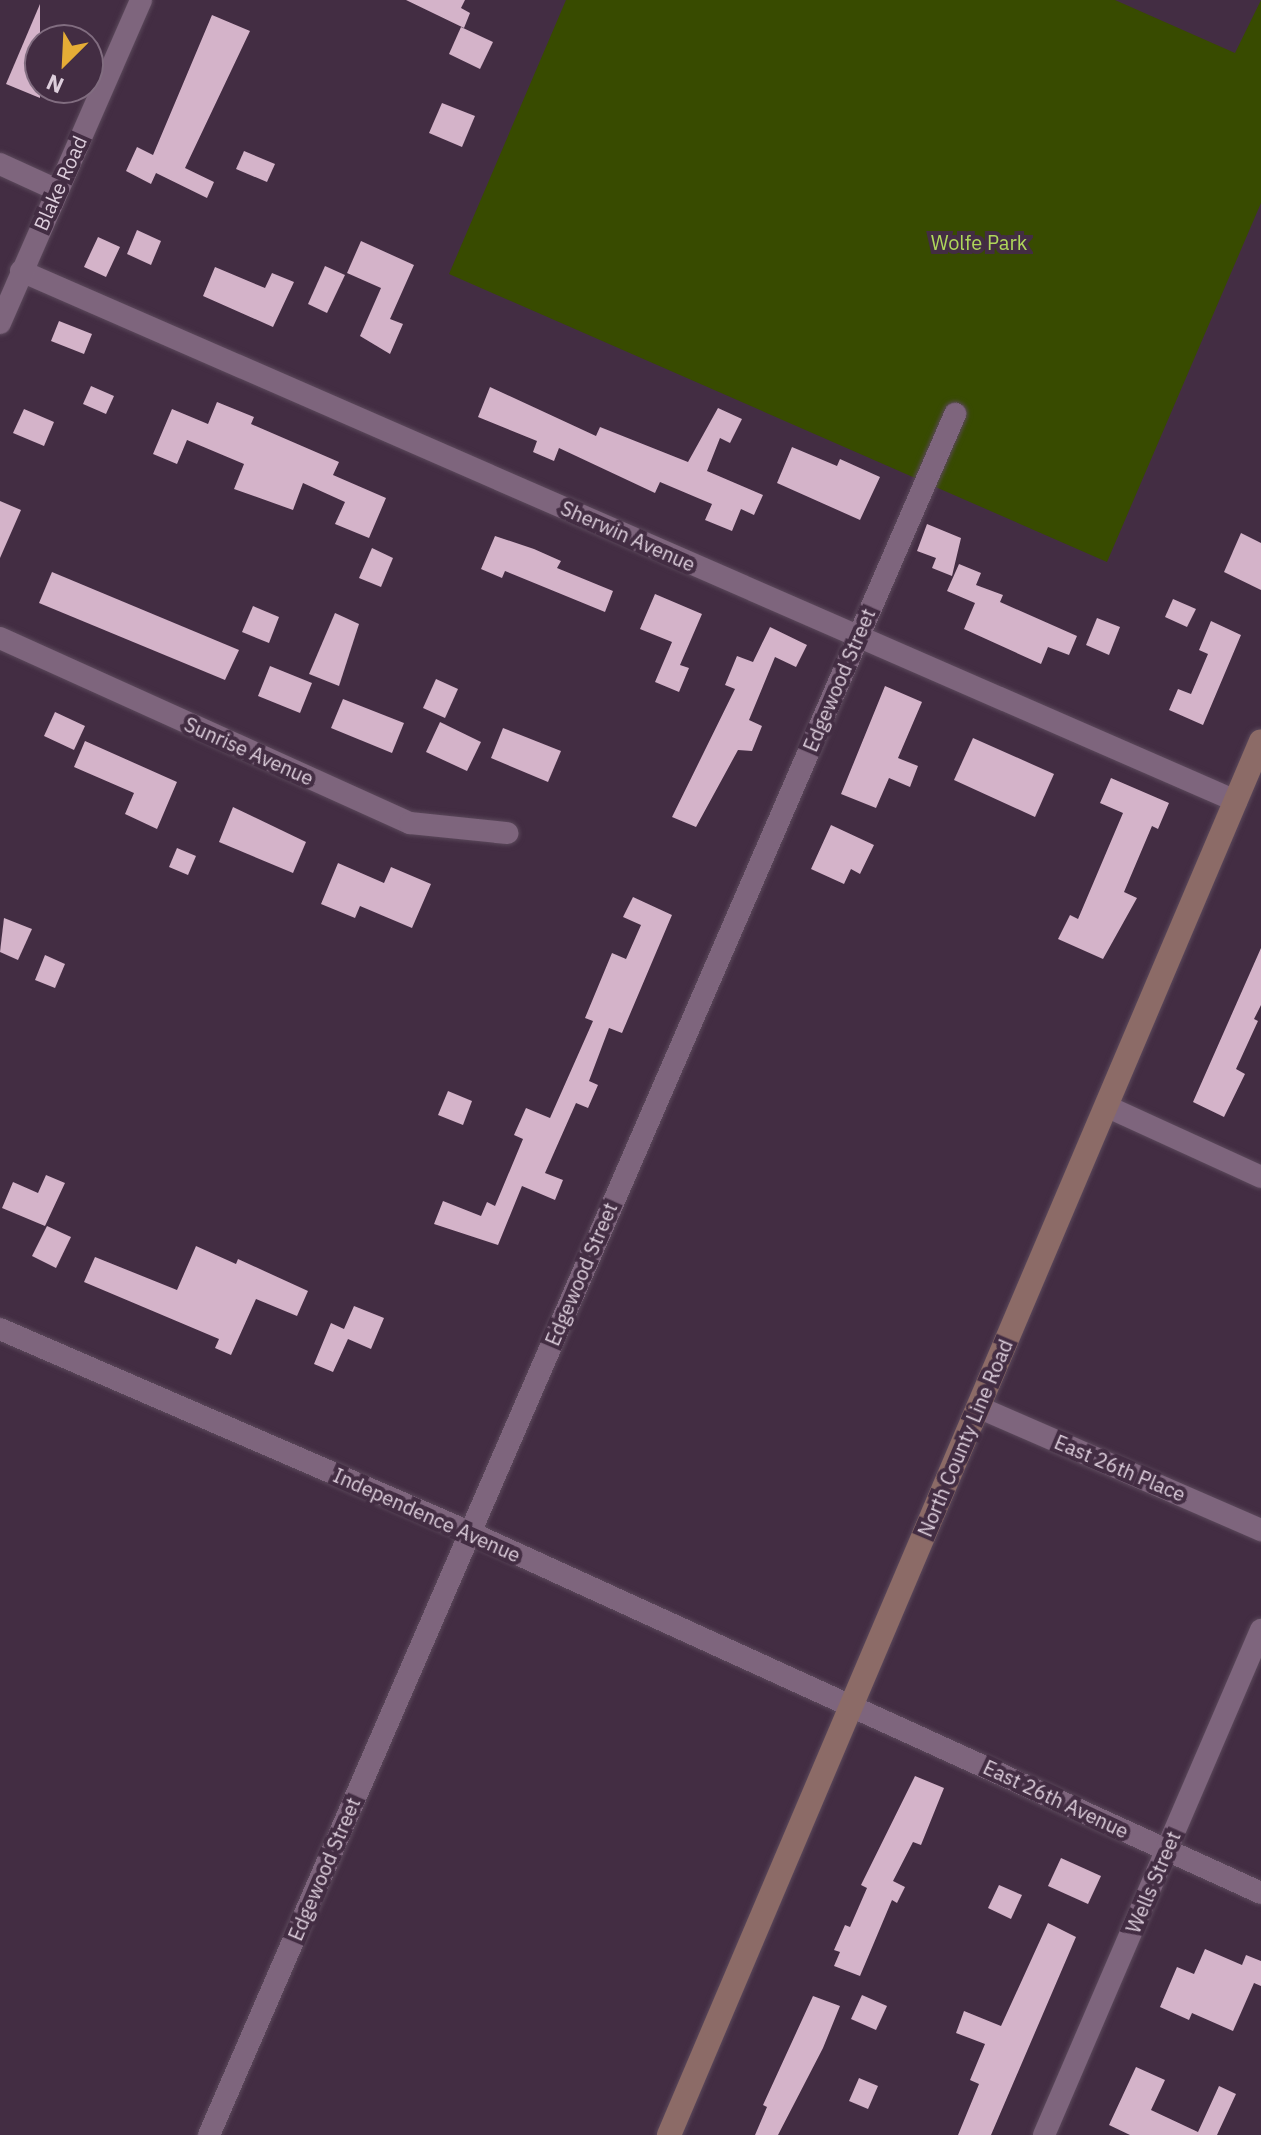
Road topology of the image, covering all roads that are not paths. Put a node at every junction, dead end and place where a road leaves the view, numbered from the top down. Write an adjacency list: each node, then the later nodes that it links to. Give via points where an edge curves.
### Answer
1 (141, 0): 3 (street, Blake Road)
2 (0, 164): 3 (street)
3 (57, 190): 4 (street, Blake Road)
4 (21, 271): 5 (street, Blake Road); 7 (street, Sherwin Avenue)
5 (0, 323)
6 (955, 414): 7 (street, Edgewood Street)
7 (858, 636): 10 (street, Sherwin Avenue); 17 (street, Edgewood Street)
8 (0, 638): 11 (street, Sunrise Avenue, via 410,823)
9 (1261, 741): 10 (main road, North County Line Road)
10 (1236, 801): 12 (main road, North County Line Road)
11 (507, 833)
12 (1106, 1106): 13 (street); 15 (main road, North County Line Road)
13 (1261, 1177)
14 (0, 1329): 17 (street, Independence Avenue)
15 (978, 1407): 16 (street, East 26th Place); 19 (main road, North County Line Road)
16 (1261, 1530)
17 (469, 1532): 19 (street, Independence Avenue); 22 (street, Edgewood Street)
18 (1261, 1630): 20 (street, Wells Street)
19 (851, 1705): 20 (street, East 26th Avenue); 23 (main road, North County Line Road)
20 (1167, 1850): 21 (street, East 26th Avenue); 24 (street, Wells Street)
21 (1261, 1893)
22 (209, 2135)
23 (669, 2135)
24 (1044, 2135)

